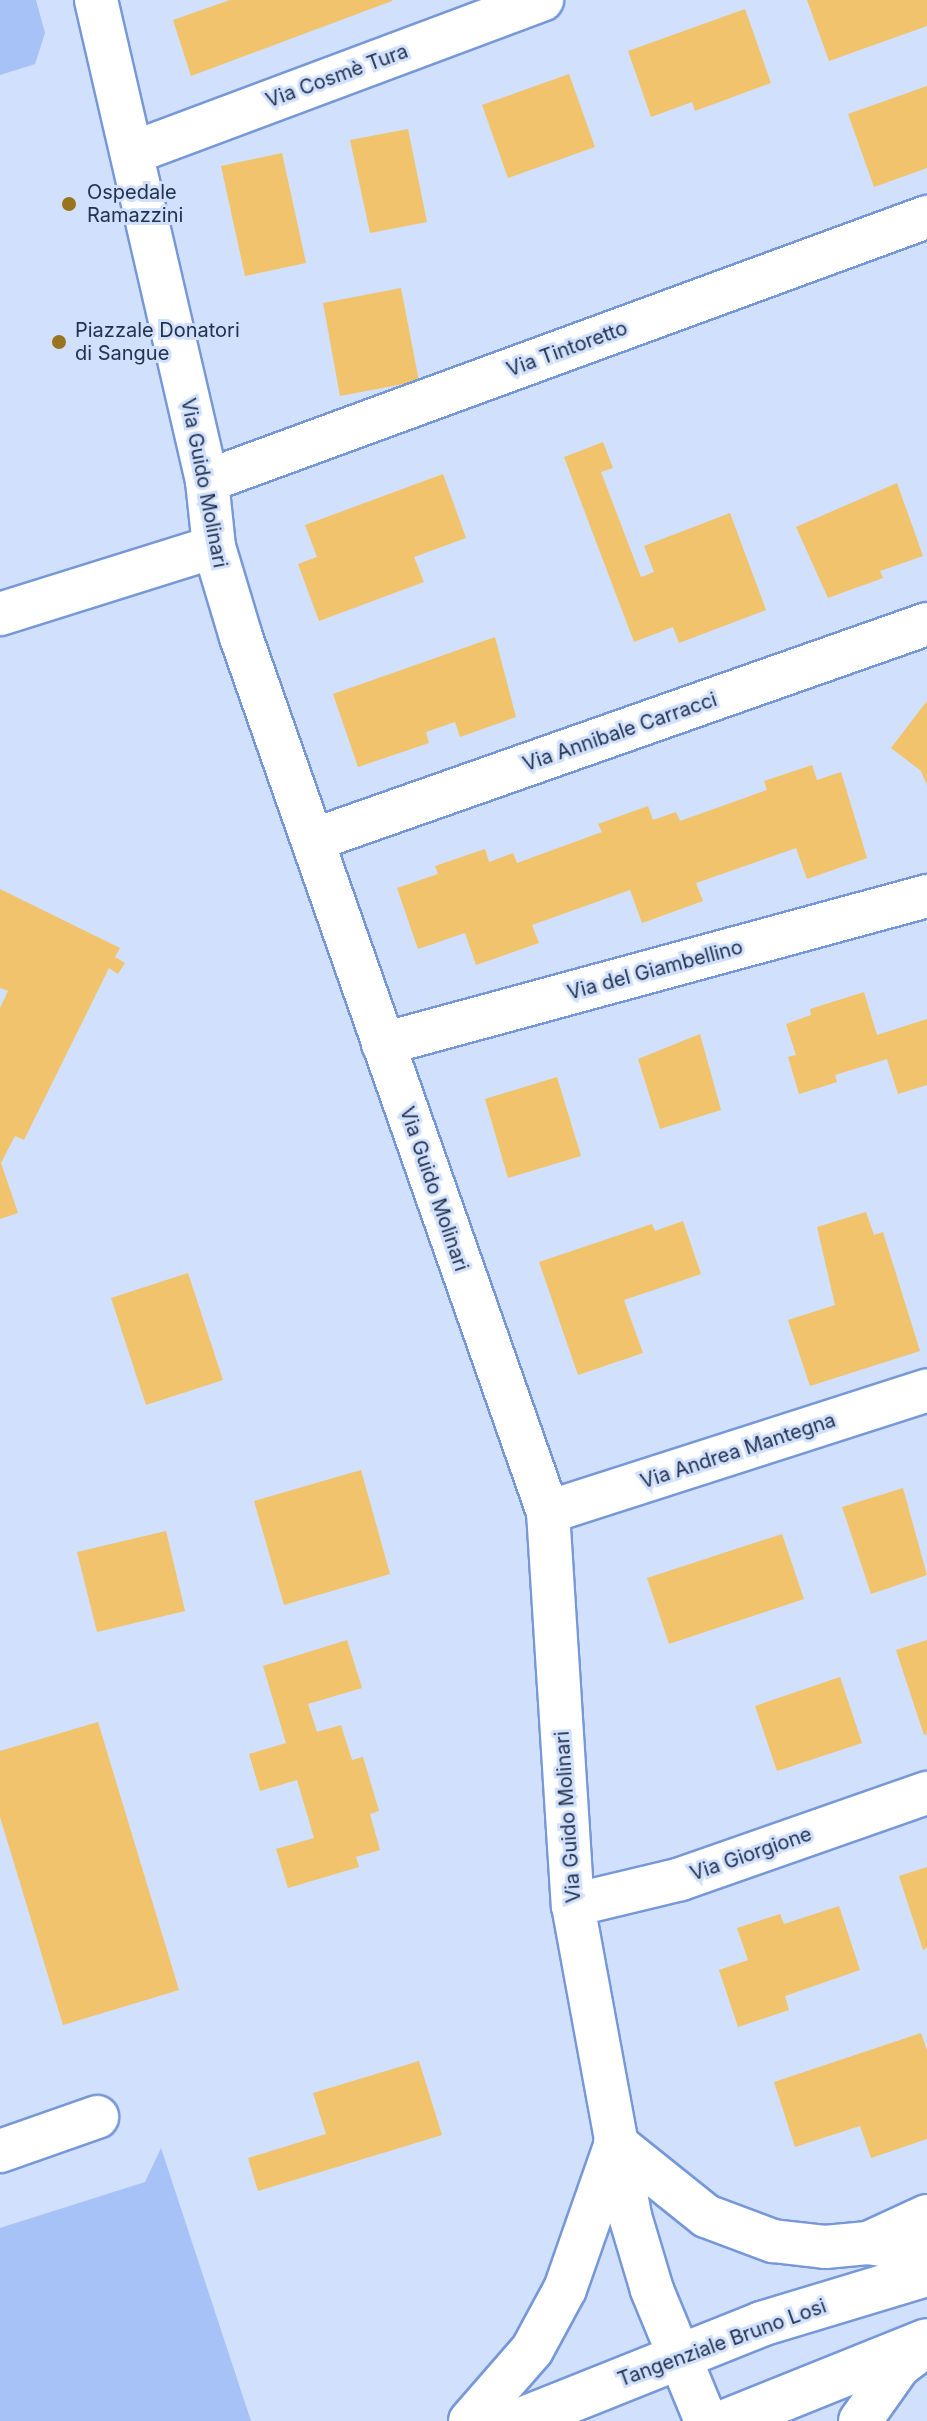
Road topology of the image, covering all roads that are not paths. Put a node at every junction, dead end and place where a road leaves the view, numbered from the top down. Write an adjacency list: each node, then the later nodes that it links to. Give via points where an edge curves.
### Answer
1 (96, 0): 3 (street, Via Guido Molinari)
2 (542, 0): 3 (street, Via Cosmè Tura)
3 (132, 153): 5 (street, Via Guido Molinari)
4 (927, 217): 5 (street, Via Tintoretto)
5 (207, 481): 6 (street, Via Guido Molinari)
6 (214, 547): 7 (street); 9 (street, Via Guido Molinari)
7 (0, 614)
8 (927, 624): 9 (street, Via Annibale Carracci)
9 (313, 840): 11 (street, Via Guido Molinari)
10 (927, 896): 11 (street, Via del Giambellino)
11 (383, 1044): 13 (street, Via Guido Molinari)
12 (927, 1390): 13 (street, Via Andrea Mantegna)
13 (548, 1512): 15 (street, Via Guido Molinari)
14 (927, 1793): 15 (street, Via Giorgione, via 681,1879)
15 (573, 1905): 17 (street, Via Guido Molinari)
16 (97, 2117): 18 (street)
17 (615, 2143): 20 (street, via 706,2216 773,2241 825,2247); 24 (street, Via Guido Molinari, via 648,2275); 25 (street, via 565,2289 532,2350)
18 (0, 2151)
19 (927, 2216): 20 (street)
20 (868, 2243): 21 (street)
21 (927, 2252)
22 (927, 2274): 24 (main road, Tangenziale Bruno Losi)
23 (927, 2343): 27 (main road); 28 (street, via 899,2366)
24 (693, 2389): 26 (main road, Tangenziale Bruno Losi)
25 (470, 2421)
26 (519, 2421)
27 (728, 2421)
28 (860, 2421)

